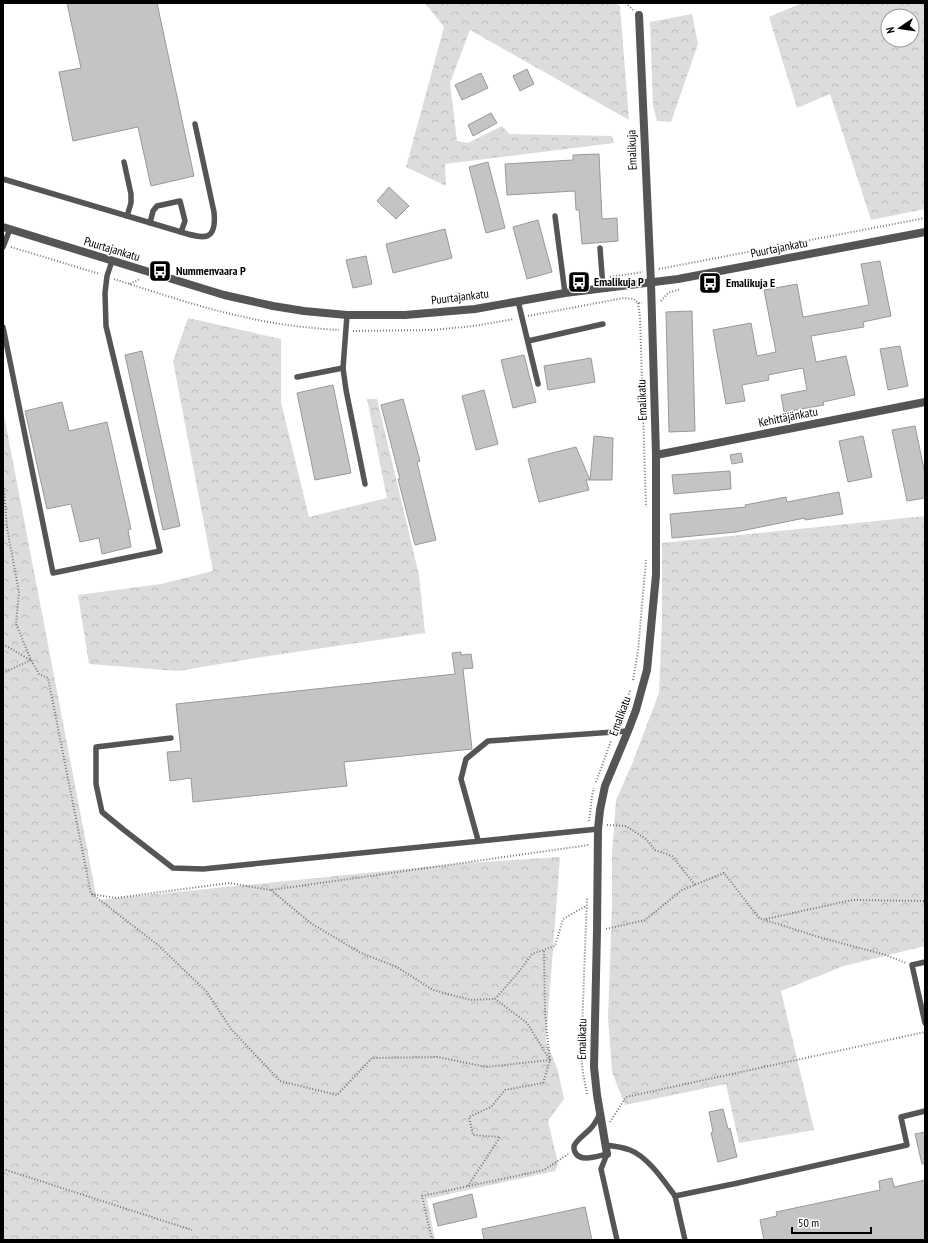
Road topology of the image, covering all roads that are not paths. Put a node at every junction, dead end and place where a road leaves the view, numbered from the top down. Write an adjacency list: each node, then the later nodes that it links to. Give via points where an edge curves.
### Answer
1 (639, 14): 14 (street, Emalikuja)
2 (195, 124): 9 (lane, via 215,224 214,230 208,236 198,237)
3 (124, 162): 5 (lane, via 131,194)
4 (3, 179): 5 (lane)
5 (127, 216): 7 (lane)
6 (555, 216): 16 (lane)
7 (150, 223): 9 (lane); 9 (lane, via 157,206 180,201 184,221)
8 (7, 228): 11 (lane); 13 (street, Puurtajankatu)
9 (181, 232)
10 (925, 232): 14 (street, Puurtajankatu)
11 (3, 246)
12 (600, 248): 15 (lane)
13 (112, 261): 18 (street, Puurtajankatu, via 231,297 304,311); 20 (lane, via 105,294 106,326 160,551 53,573)
14 (651, 283): 15 (street, Puurtajankatu); 26 (street, Emalikatu)
15 (603, 288): 16 (street, Puurtajankatu)
16 (565, 293): 17 (street, Puurtajankatu)
17 (518, 301): 18 (street, Puurtajankatu, via 430,314); 21 (lane)
18 (348, 315): 22 (lane)
19 (603, 324): 21 (lane)
20 (3, 327)
21 (528, 341): 24 (lane)
22 (343, 368): 23 (lane); 27 (lane)
23 (297, 377)
24 (538, 384)
25 (925, 402): 26 (street, Kehittäjänkatu)
26 (656, 455): 28 (street, Emalikatu, via 656,575 650,651 648,670)
27 (365, 484)
28 (628, 731): 30 (street, Emalikatu, via 605,786); 31 (lane, via 488,741 466,759 461,779)
29 (171, 738): 31 (lane, via 96,747 96,784 102,812 173,868 203,869)
30 (598, 826): 31 (lane, via 588,830); 35 (street, Emalikatu, via 594,1067)
31 (478, 840)
32 (925, 962): 33 (lane, via 912,965)
33 (925, 1024)
34 (925, 1111): 37 (lane, via 901,1117 907,1145)
35 (600, 1114): 36 (street, Emalikatu); 36 (lane, via 574,1150 578,1157 582,1158 596,1157)
36 (606, 1150): 37 (lane, via 618,1147 631,1151 650,1164); 38 (lane, via 601,1169)
37 (676, 1196): 39 (lane)
38 (617, 1240)
39 (685, 1240)

